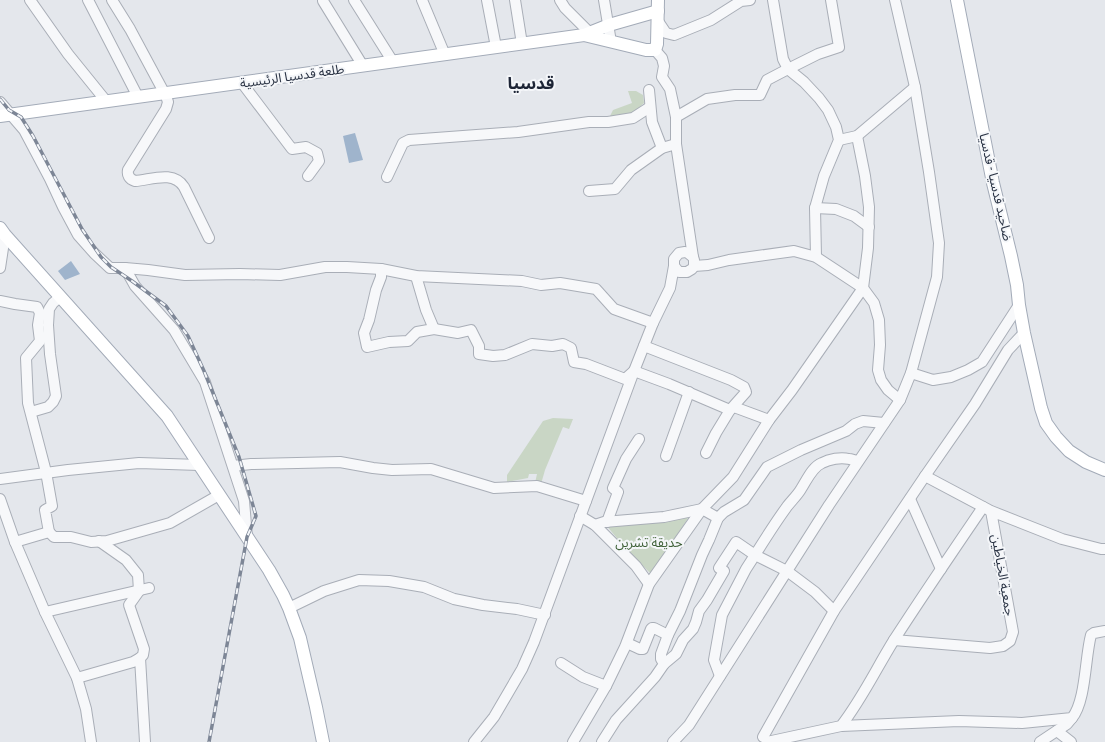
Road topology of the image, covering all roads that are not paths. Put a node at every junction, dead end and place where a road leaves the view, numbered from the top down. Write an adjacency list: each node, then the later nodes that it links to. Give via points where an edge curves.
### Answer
1 (30, 0): 33 (street, via 68,54)
2 (88, 0): 32 (street)
3 (112, 0): 31 (street, via 130,28)
4 (354, 0): 25 (street)
5 (422, 0): 24 (street)
6 (487, 0): 22 (street)
7 (515, 0): 21 (street)
8 (560, 0): 19 (street)
9 (604, 0): 18 (street)
10 (740, 0): 11 (street); 17 (street, via 712,20 674,35 666,33)
11 (750, 0)
12 (772, 0): 27 (street, via 783,59)
13 (831, 0): 27 (street, via 840,47 818,54)
14 (896, 0): 29 (street)
15 (958, 0): 62 (main road, ضاحيد قدسيا - قدسيا)
16 (323, 1): 26 (street)
17 (658, 11): 18 (main road, طلعة قدسيا الرئيسية); 23 (main road)
18 (609, 25): 19 (main road, طلعة قدسيا الرئيسية); 20 (street)
19 (587, 34): 20 (main road, طلعة قدسيا الرئيسية); 21 (main road, طلعة قدسيا الرئيسية)
20 (612, 42): 23 (main road, طلعة قدسيا الرئيسية)
21 (522, 44): 22 (main road, طلعة قدسيا الرئيسية)
22 (496, 47): 24 (main road, طلعة قدسيا الرئيسية)
23 (655, 50): 37 (street, via 662,58 662,77 670,89)
24 (445, 54): 25 (main road, طلعة قدسيا الرئيسية)
25 (393, 62): 26 (main road, طلعة قدسيا الرئيسية)
26 (363, 66): 28 (main road, طلعة قدسيا الرئيسية)
27 (788, 69): 37 (street, via 767,80 760,95 707,99); 39 (street, via 804,82 828,110)
28 (242, 83): 31 (main road, طلعة قدسيا الرئيسية); 42 (street, via 292,149 306,147 318,153 319,161)
29 (915, 87): 38 (street); 68 (street, via 939,243 937,277)
30 (649, 90): 35 (street)
31 (164, 94): 32 (main road, طلعة قدسيا الرئيسية); 49 (street, via 168,102 166,109 128,170 128,176 135,181 169,177 178,180)
32 (138, 97): 33 (main road, طلعة قدسيا الرئيسية)
33 (106, 101): 36 (main road, طلعة قدسيا الرئيسية)
34 (0, 102): 36 (street)
35 (650, 107): 41 (street, via 652,122); 43 (street, via 633,118 608,122 409,140 403,143)
36 (5, 116): 55 (street, via 24,130 78,235 110,268)
37 (676, 117): 40 (street)
38 (857, 136): 39 (street); 46 (street, via 865,176)
39 (839, 140): 45 (street, via 824,176)
40 (676, 144): 41 (street); 48 (street)
41 (662, 148): 44 (street, via 631,170 615,189)
42 (308, 176)
43 (387, 177)
44 (589, 191)
45 (815, 208): 46 (street, via 836,209 854,216); 51 (street)
46 (869, 227): 59 (street)
47 (2, 231): 54 (street); 60 (main road)
48 (689, 233): 50 (street); 52 (street)
49 (209, 238)
50 (679, 253): 52 (street, via 691,255); 53 (street, via 674,259)
51 (816, 258): 52 (street, via 794,251 708,265); 59 (street)
52 (691, 265): 53 (street, via 679,272); 58 (street)
53 (674, 266): 58 (street)
54 (0, 268)
55 (125, 268): 56 (street, via 185,275 280,275 325,267); 82 (street, via 135,286 174,330 205,382)
56 (381, 269): 57 (street); 64 (street, via 381,278 364,333 367,347 408,341 417,332)
57 (416, 276): 63 (street, via 522,281 541,285 560,283 596,289 614,309); 64 (street)
58 (670, 288): 63 (street)
59 (863, 288): 71 (street, via 874,304 879,320 880,380); 74 (street)
60 (60, 297): 73 (street, via 49,309 48,325 56,396 48,407); 81 (main road, via 167,416)
61 (0, 301): 73 (street, via 37,307 40,313 40,341 26,358 28,403)
62 (1019, 305): 65 (main road, ضاحيد قدسيا - قدسيا); 68 (street, via 982,362 951,377 933,380)
63 (653, 323): 66 (street)
64 (434, 329): 67 (street, via 458,333 471,330 479,346 479,354 505,355 532,344 563,344 571,348 574,362 625,379)
65 (1024, 333): 69 (main road, ضاحيد قدسيا - قدسيا); 85 (street, via 1008,350 975,404)
66 (644, 346): 67 (street); 72 (street, via 744,387 746,392)
67 (634, 371): 70 (street); 90 (street)
68 (912, 373): 71 (street)
69 (1033, 373): 80 (main road, via 1053,421 1062,433 1075,445); 83 (main road, via 1046,424 1069,451)
70 (689, 392): 72 (street); 78 (street)
71 (900, 400): 75 (street)
72 (732, 409): 74 (street); 77 (street)
73 (31, 412): 84 (street)
74 (769, 420): 91 (street, via 733,477)
75 (884, 423): 79 (street); 94 (street, via 863,421 766,467 744,500)
76 (639, 439): 95 (street, via 626,459 613,488 618,492)
77 (706, 453)
78 (666, 456)
79 (858, 461): 102 (street, via 840,458 821,463 786,508); 104 (street)
80 (1105, 461)
81 (199, 465): 84 (street, via 139,463); 87 (main road)
82 (233, 466): 90 (street, via 340,462 392,470 431,469 494,488 537,486); 98 (street, via 244,501)
83 (1105, 470)
84 (46, 472): 86 (street); 97 (street, via 52,506 45,510)
85 (925, 476): 89 (street); 92 (street)
86 (0, 479)
87 (219, 495): 98 (main road); 99 (street, via 170,523)
88 (0, 499): 100 (street)
89 (910, 499): 103 (street); 108 (street)
90 (586, 501): 93 (street)
91 (702, 508): 94 (street); 95 (street, via 664,517); 105 (street)
92 (987, 509): 101 (street, جمعية الخياطين, via 1062,539); 103 (street); 113 (street, جمعية الخياطين, via 1013,632 1010,641 1003,646 990,648)
93 (580, 516): 96 (street); 110 (street)
94 (718, 518): 112 (street)
95 (607, 522): 96 (street)
96 (595, 525): 105 (street, via 636,566)
97 (49, 532): 99 (street, via 54,537); 100 (street)
98 (247, 538): 107 (main road)
99 (99, 541): 106 (street, via 126,560 138,575)
100 (15, 542): 109 (street)
101 (1105, 549)
102 (755, 555): 104 (street); 117 (street, via 736,542 719,568 724,571 699,611 693,629 683,640 676,654); 118 (street, via 722,615 714,660)
103 (941, 569): 113 (street)
104 (786, 571): 108 (street, via 815,592); 118 (street)
105 (649, 584): 114 (street)
106 (144, 589): 109 (street); 115 (street, via 129,605 144,650)
107 (290, 608): 110 (street, via 324,591 359,580 389,581 424,587 454,599); 127 (main road, via 302,646)
108 (834, 611): 124 (street)
109 (45, 612): 119 (street)
110 (544, 615): 128 (street, via 522,669 494,717)
111 (1105, 631): 121 (street, via 1091,635 1082,692 1077,712)
112 (668, 635): 114 (street, via 652,628 643,649); 117 (street, via 661,654)
113 (894, 640): 122 (street, via 851,714)
114 (627, 643): 120 (street)
115 (140, 658): 119 (street); 126 (street)
116 (561, 664): 120 (street, via 583,678)
117 (664, 664): 130 (street, via 656,677 616,720)
118 (720, 676): 131 (street, via 689,725)
119 (77, 678): 125 (street, via 86,709)
120 (606, 686): 129 (street)
121 (1072, 718): 122 (street, via 1022,723 959,721); 123 (street)
122 (841, 726): 124 (street)
123 (1057, 731): 132 (street); 133 (street)
124 (764, 741)
125 (91, 742)
126 (145, 742)
127 (323, 742)
128 (474, 742)
129 (573, 742)
130 (602, 742)
131 (673, 742)
132 (1040, 742)
133 (1071, 742)

